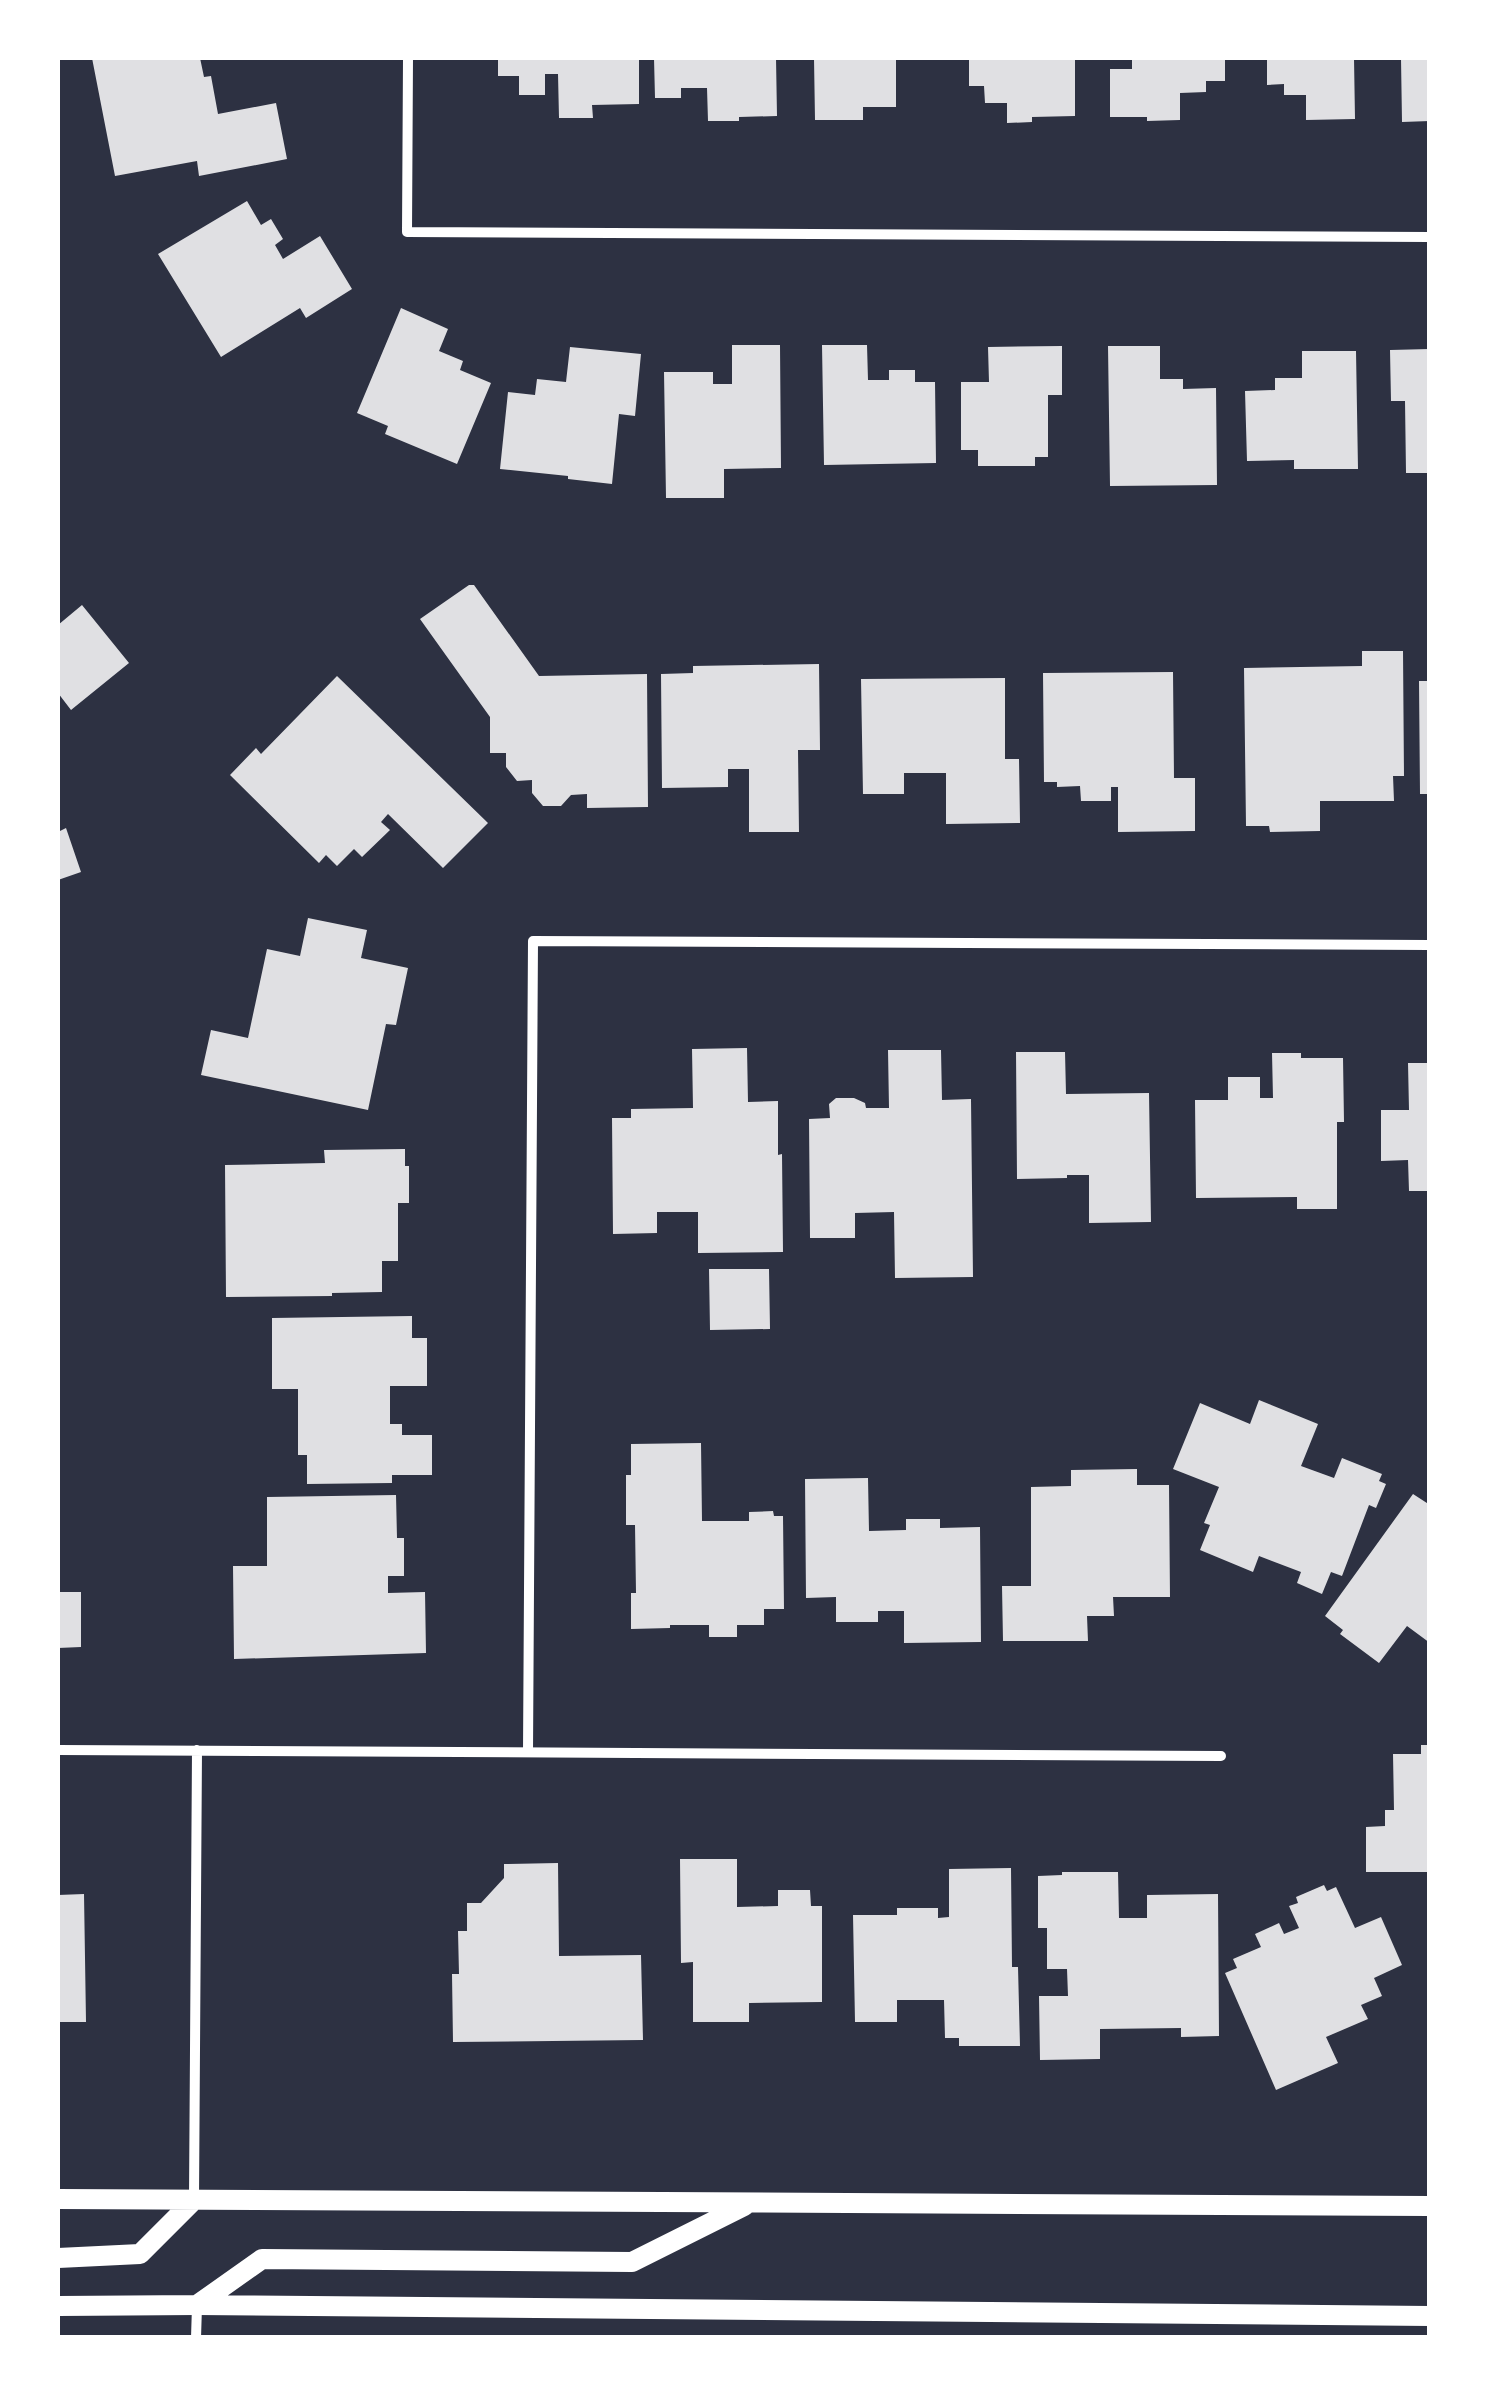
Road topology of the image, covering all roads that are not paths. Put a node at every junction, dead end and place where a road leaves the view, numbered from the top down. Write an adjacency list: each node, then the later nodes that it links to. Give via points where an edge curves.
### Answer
1 (408, 58): 2 (street, via 407,232)
2 (1430, 237)
3 (1430, 945): 6 (street, via 533,941)
4 (58, 1750): 5 (street)
5 (197, 1750): 6 (street); 9 (street)
6 (528, 1752): 7 (street)
7 (1220, 1756)
8 (58, 2199): 9 (main road)
9 (194, 2200): 10 (main road); 12 (main road, via 140,2254)
10 (750, 2202): 11 (main road); 13 (main road, via 632,2262 262,2258)
11 (1430, 2206)
12 (58, 2258)
13 (197, 2305): 14 (main road); 15 (main road); 16 (street)
14 (58, 2306)
15 (1430, 2316)
16 (196, 2338)

